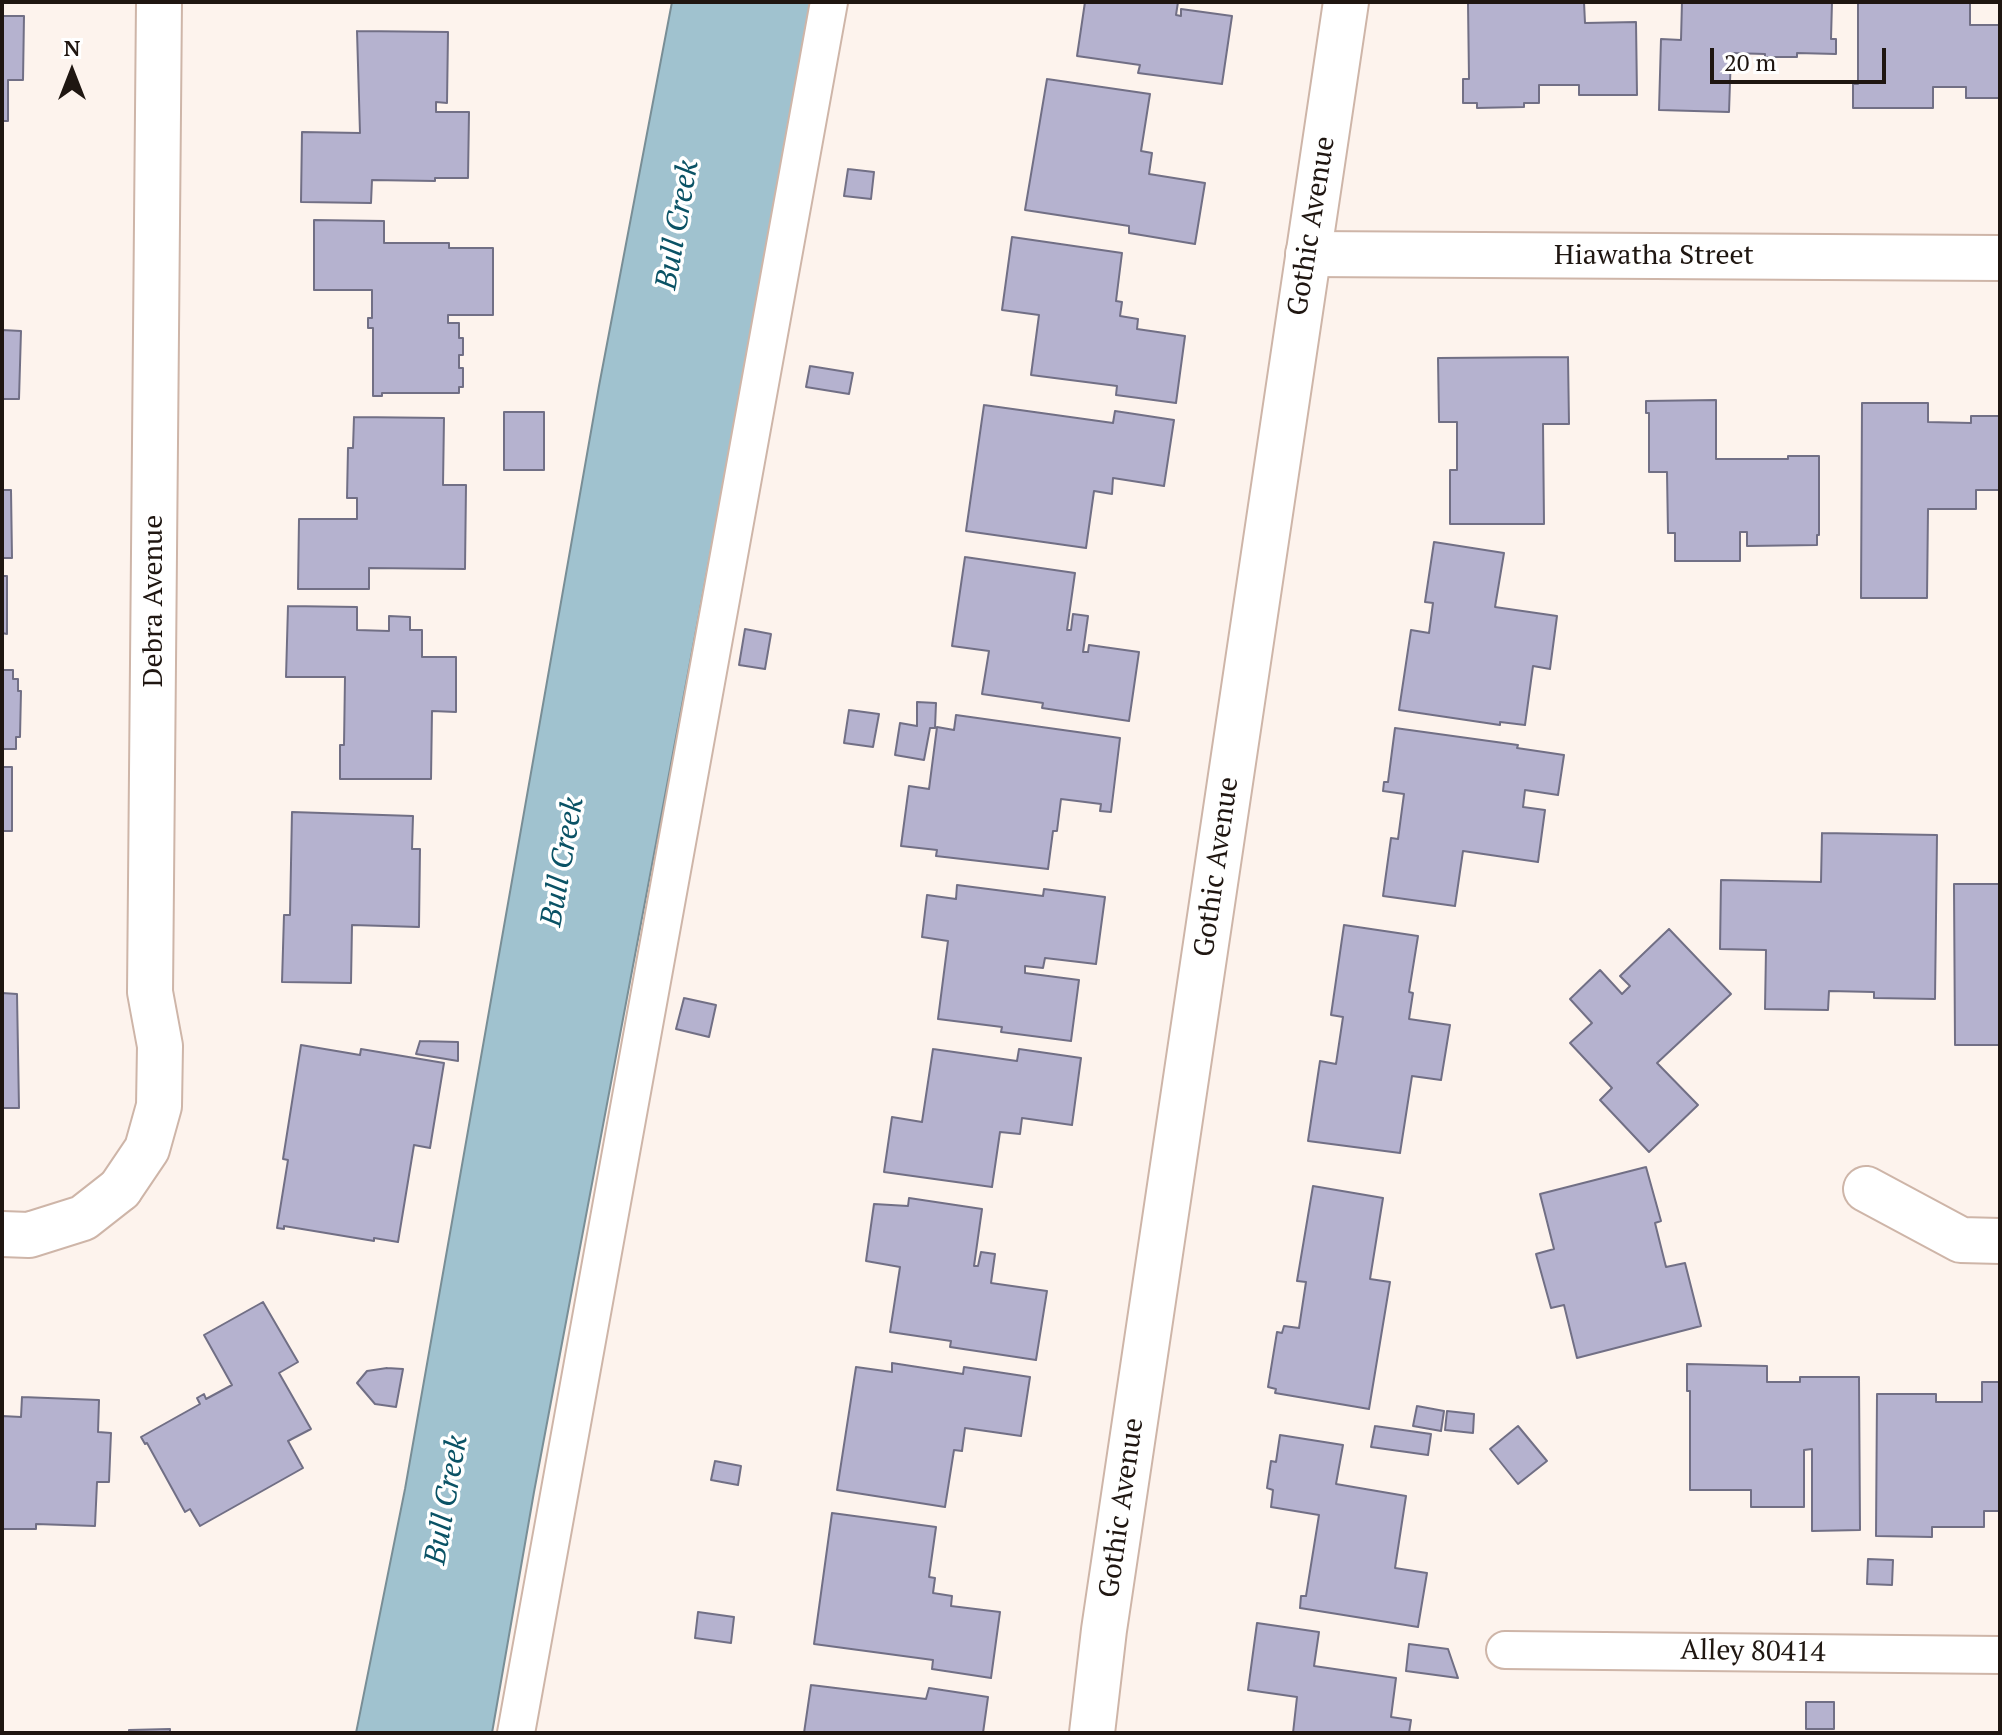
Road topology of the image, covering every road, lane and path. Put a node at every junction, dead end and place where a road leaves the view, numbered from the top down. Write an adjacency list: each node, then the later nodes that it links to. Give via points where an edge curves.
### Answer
1 (159, 2): 7 (street, Debra Avenue, via 150,992 160,1046 159,1106 147,1149 120,1189 83,1218 29,1235)
2 (829, 2): 11 (lane)
3 (1346, 2): 4 (street, Gothic Avenue)
4 (1308, 254): 5 (street, Hiawatha Street); 12 (street, Gothic Avenue)
5 (2000, 258)
6 (1866, 1189): 8 (street, via 1961,1240)
7 (2, 1234)
8 (2000, 1241)
9 (1505, 1650): 10 (lane, Alley 80414)
10 (2000, 1655)
11 (516, 1733)
12 (1092, 1733)

